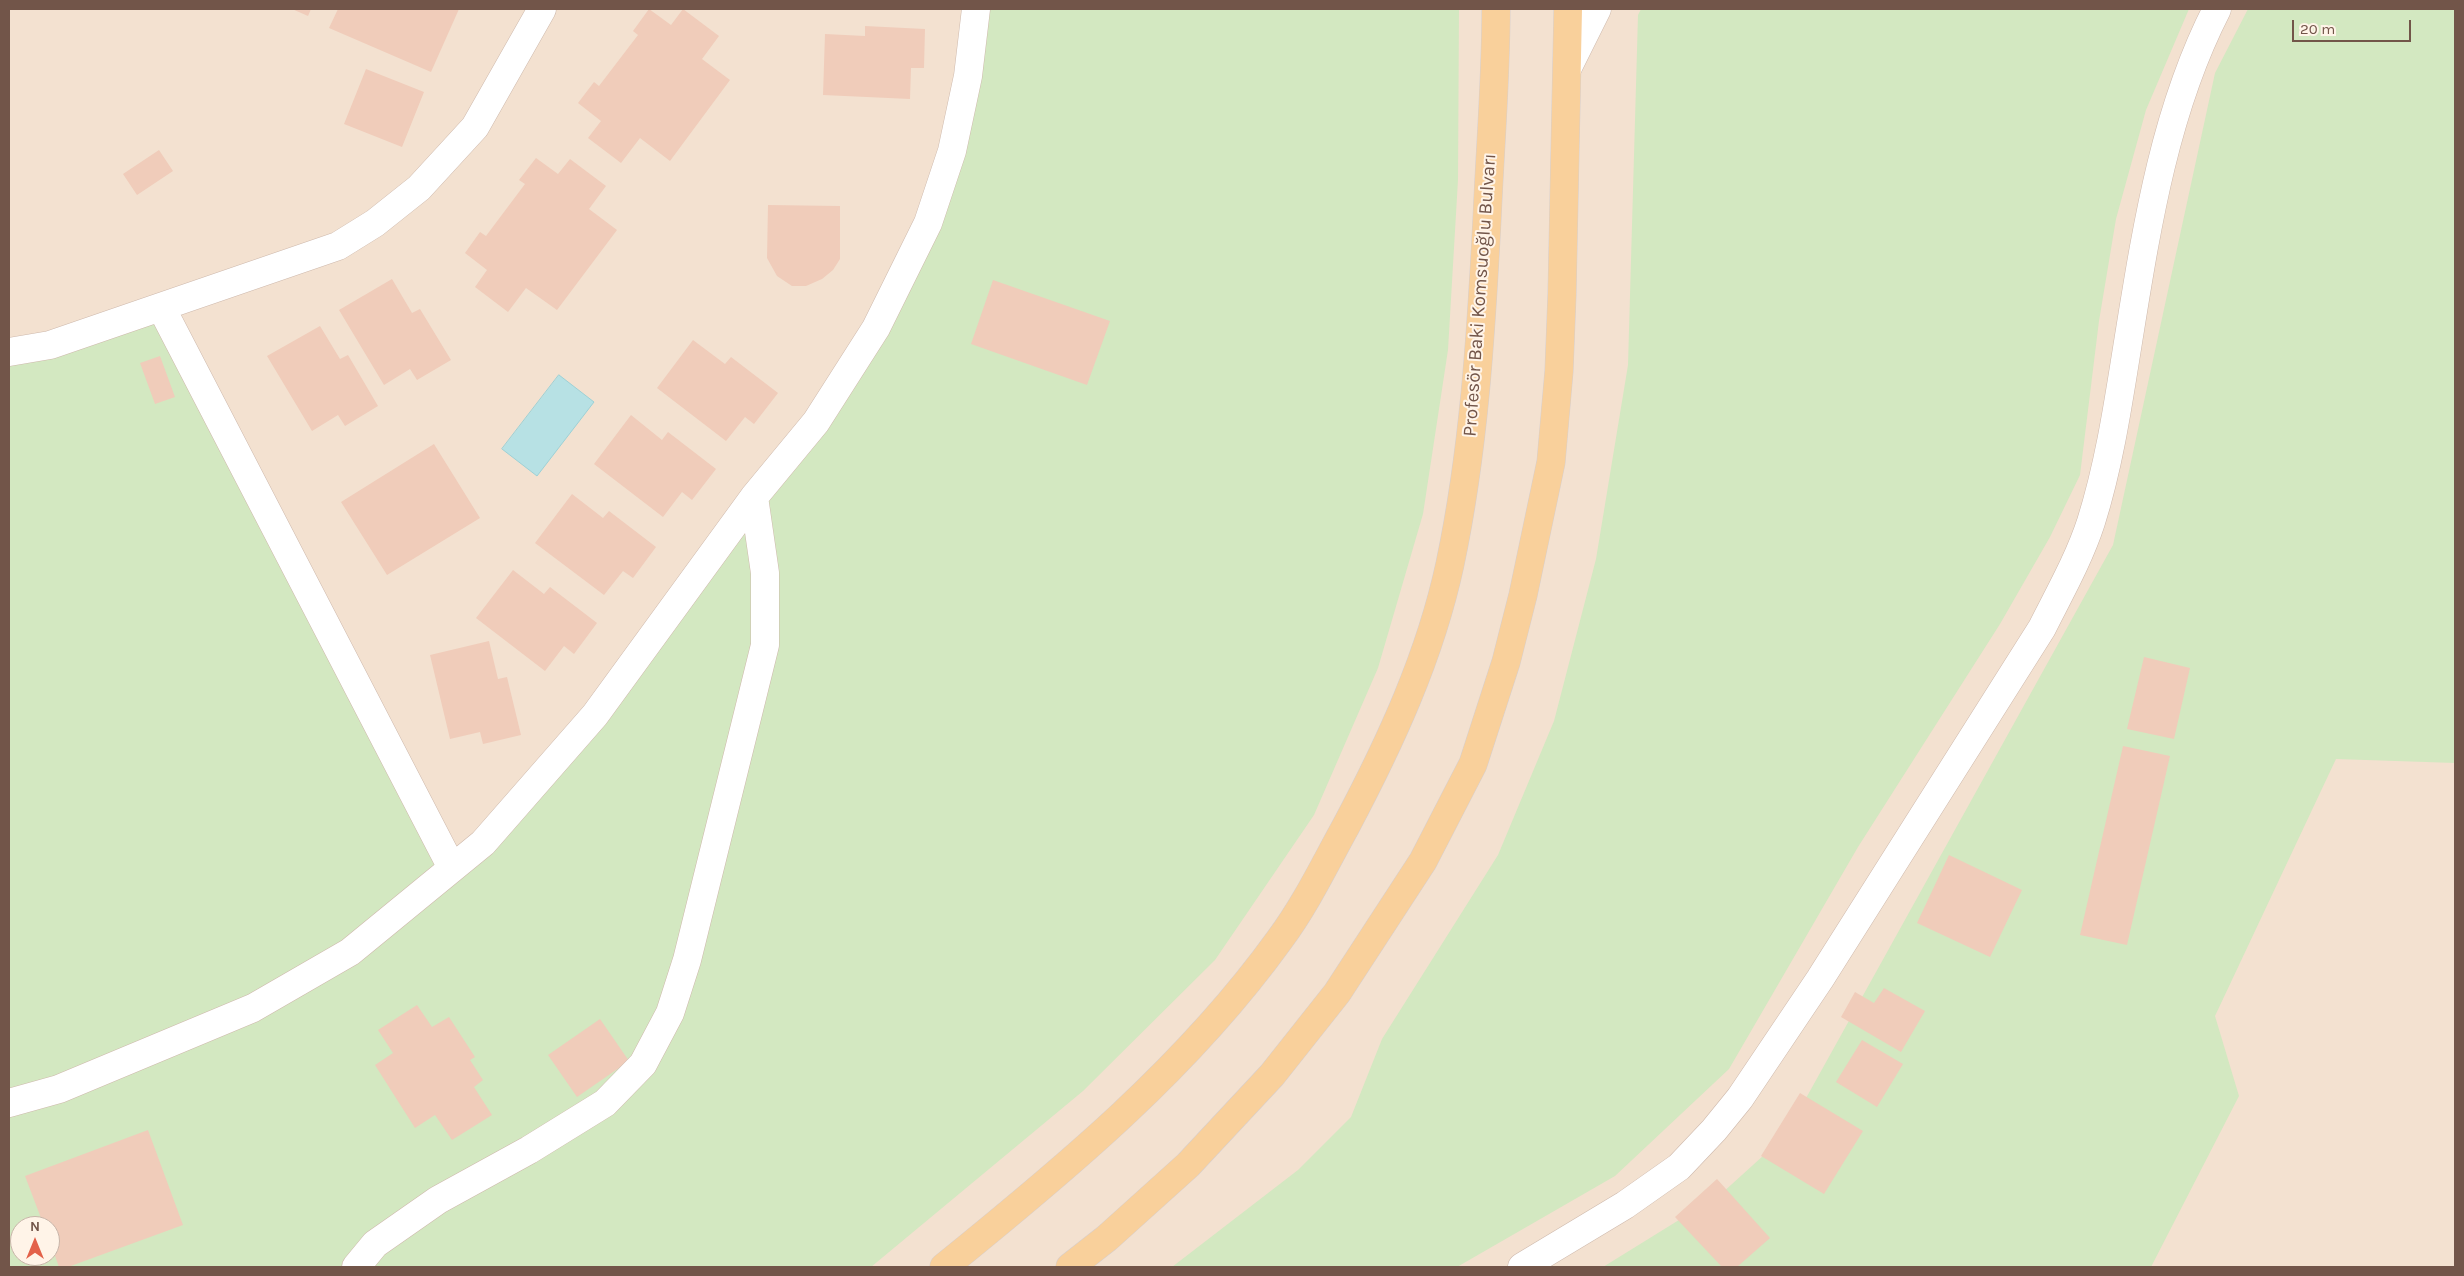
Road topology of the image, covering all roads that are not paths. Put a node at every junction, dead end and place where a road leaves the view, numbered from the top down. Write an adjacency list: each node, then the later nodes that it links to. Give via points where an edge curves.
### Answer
1 (542, 9): 8 (street, via 475,127 419,188 375,223 338,246)
2 (976, 9): 10 (street, via 968,76 952,152 928,222 876,328 816,422)
3 (1496, 9): 14 (main road, Profesör Baki Komsuoğlu Bulvarı, via 1480,352 1469,449 1450,566 1406,705 1368,785 1282,938 1224,1010 1077,1158)
4 (1568, 9): 7 (main road)
5 (1597, 9): 7 (street)
6 (2217, 9): 16 (street, via 2184,84 2163,153 2149,215 2119,400 2091,522 2042,628 1820,979 1740,1098 1714,1130 1679,1167 1625,1205)
7 (1568, 66): 15 (main road, via 1559,371 1551,462 1506,662 1473,764 1423,861 1337,994 1272,1075 1188,1165)
8 (161, 307): 9 (street, via 50,345); 11 (street)
9 (9, 352)
10 (754, 497): 11 (street, via 595,715 483,843); 13 (street, via 765,574 765,645 687,960 670,1013 643,1064 605,1103 438,1200 376,1244)
11 (452, 868): 12 (street, via 350,952 253,1008 59,1089)
12 (9, 1103)
13 (356, 1267)
14 (944, 1267)
15 (1070, 1267)
16 (1522, 1267)

